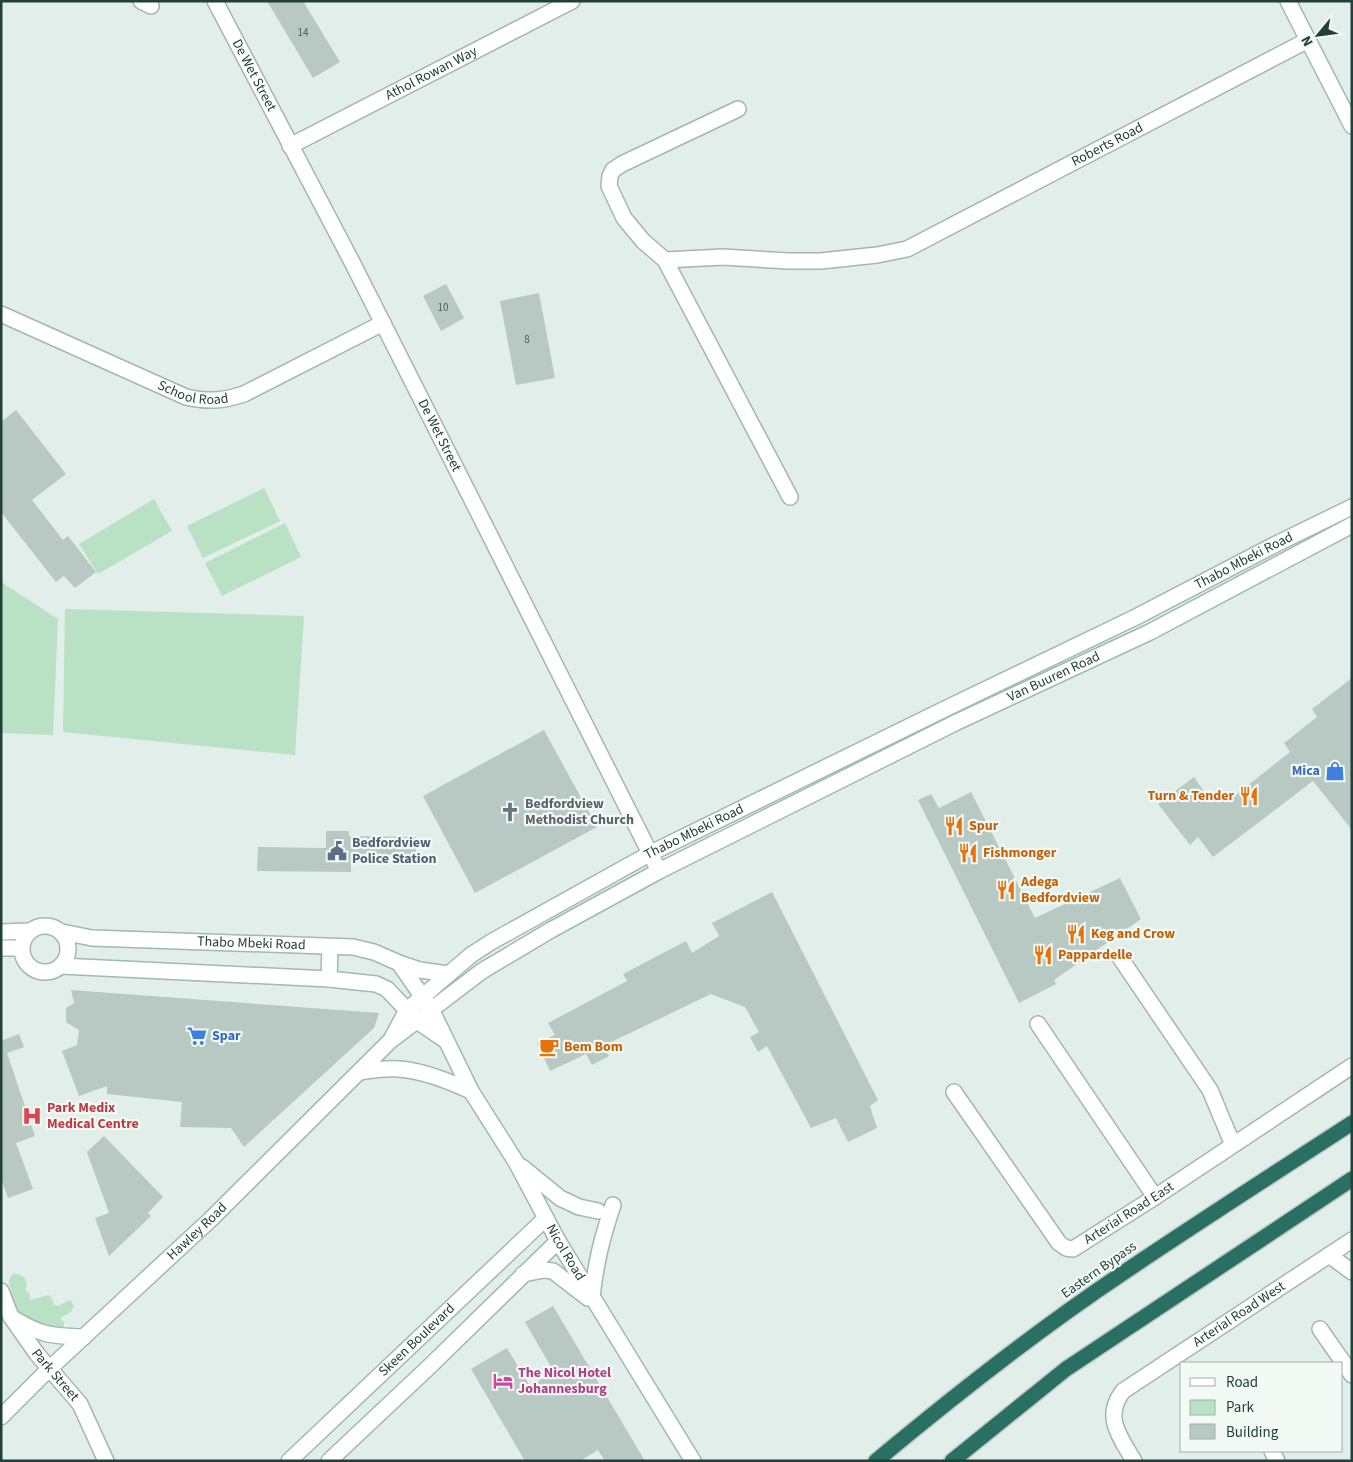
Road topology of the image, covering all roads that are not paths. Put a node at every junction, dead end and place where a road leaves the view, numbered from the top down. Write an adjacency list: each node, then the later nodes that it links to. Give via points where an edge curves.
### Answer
1 (215, 1): 7 (street, De Wet Street)
2 (572, 1): 7 (street, Athol Rowan Way)
3 (1288, 1): 4 (street)
4 (1308, 40): 6 (street); 8 (street, Roberts Road, via 906,249 821,261 723,257)
5 (738, 109): 8 (street, via 622,164 610,176 609,186 624,218)
6 (1352, 126)
7 (290, 146): 10 (street, De Wet Street)
8 (665, 260): 11 (street)
9 (1, 314): 10 (street, School Road, via 186,397 208,400 244,394)
10 (383, 323): 18 (street, De Wet Street)
11 (790, 497)
12 (1352, 507): 14 (street, Thabo Mbeki Road)
13 (1352, 525): 15 (street, Thabo Mbeki Road)
14 (1136, 617): 16 (street, Van Buuren Road)
15 (1150, 632): 17 (street, Van Buuren Road, via 957,722)
16 (951, 706): 18 (street, Thabo Mbeki Road)
17 (753, 823): 19 (street, Thabo Mbeki Road)
18 (651, 853): 19 (street, De Wet Street); 29 (street, Thabo Mbeki Road, via 491,942)
19 (659, 870): 32 (street, Thabo Mbeki Road, via 502,959)
20 (30, 930): 21 (street); 22 (street, via 48,925); 24 (street)
21 (1, 932)
22 (62, 932): 25 (street, Thabo Mbeki Road, via 92,938); 28 (street, via 68,953)
23 (1, 948): 24 (street)
24 (21, 948): 28 (street, via 26,963 33,969 48,972)
25 (330, 948): 27 (street, Thabo Mbeki Road, via 353,947); 30 (street)
26 (1121, 959): 41 (street, via 1210,1090)
27 (399, 963): 29 (street, Thabo Mbeki Road); 31 (street)
28 (61, 966): 30 (street)
29 (448, 974): 31 (street)
30 (329, 979): 33 (street, via 376,984 387,989)
31 (421, 996): 32 (street, Nicol Road); 33 (street, Hawley Road)
32 (432, 1009): 33 (street, Hawley Road); 35 (street, Nicol Road)
33 (412, 1015): 35 (street, Nicol Road); 37 (street, Hawley Road)
34 (1038, 1024): 44 (street)
35 (445, 1040): 38 (street, Nicol Road)
36 (1352, 1066): 41 (street, Arterial Road East)
37 (360, 1072): 38 (street, via 396,1068 416,1071); 57 (street, Hawley Road, via 211,1219)
38 (471, 1091): 42 (street, Nicol Road)
39 (954, 1092): 44 (street, Arterial Road East, via 1059,1243 1066,1248 1080,1246)
40 (1352, 1123): 67 (highway, Eastern Bypass, via 1119,1275 936,1411)
41 (1233, 1145): 44 (street, Arterial Road East)
42 (516, 1162): 46 (street, via 560,1198); 47 (street, Nicol Road)
43 (1352, 1179): 68 (highway, via 1066,1369)
44 (1155, 1197)
45 (614, 1205): 54 (street, via 599,1249)
46 (598, 1211)
47 (546, 1218): 49 (street, Nicol Road); 64 (street, Skeen Boulevard)
48 (1352, 1240): 50 (street, Arterial Road West)
49 (558, 1241): 52 (street, Skeen Boulevard); 54 (street, Nicol Road)
50 (1329, 1255): 51 (street); 69 (street, Arterial Road West, via 1123,1391 1117,1398 1113,1413 1117,1431)
51 (1352, 1272)
52 (522, 1274): 54 (street, via 554,1271); 65 (street, Skeen Boulevard)
53 (1, 1291): 55 (street, Park Street)
54 (595, 1302): 66 (street, Nicol Road)
55 (11, 1317): 57 (street, via 32,1330 48,1335); 60 (street, Park Street)
56 (1320, 1329): 59 (street)
57 (84, 1337): 60 (street, Hawley Road)
58 (1343, 1362): 61 (street)
59 (1343, 1362)
60 (49, 1369): 62 (street, Hawley Road); 63 (street, Park Street, via 80,1404)
61 (1352, 1375)
62 (1, 1417)
63 (106, 1461)
64 (290, 1461)
65 (329, 1461)
66 (693, 1461)
67 (876, 1461)
68 (952, 1461)
69 (1134, 1461)

